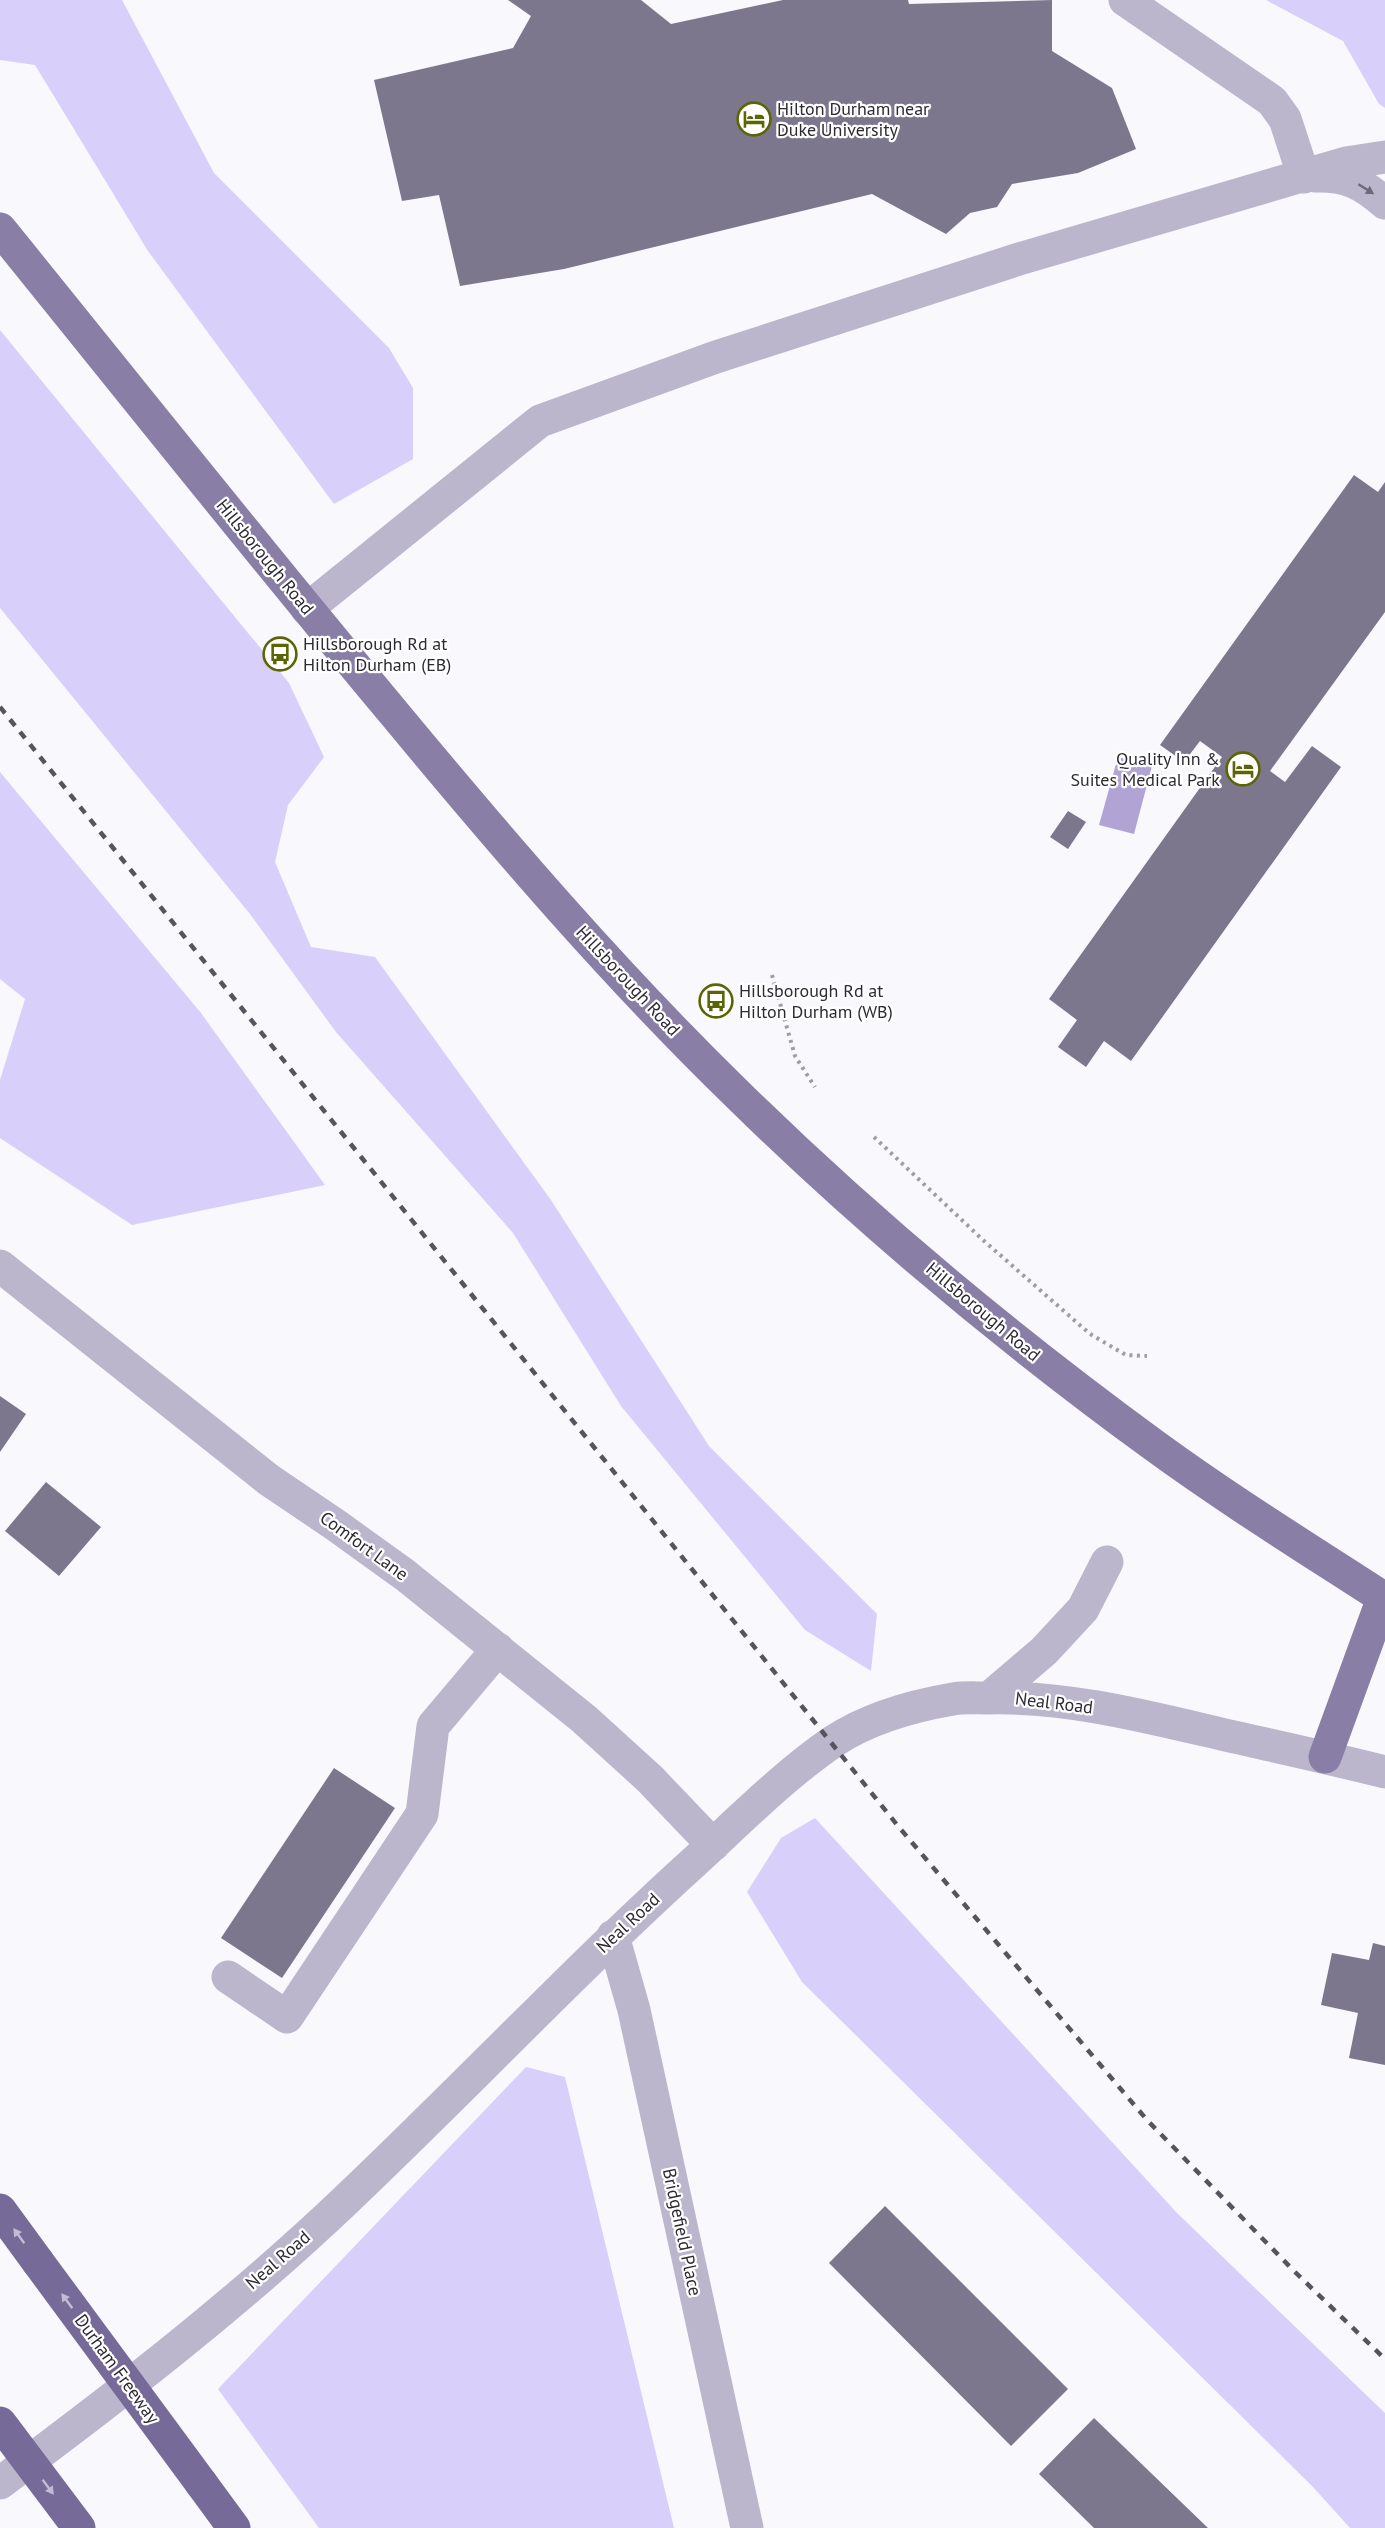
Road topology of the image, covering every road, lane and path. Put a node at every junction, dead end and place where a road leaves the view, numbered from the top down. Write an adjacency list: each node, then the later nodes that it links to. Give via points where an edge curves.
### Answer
1 (1125, 0): 3 (street, via 1272,101 1285,119)
2 (1385, 157): 3 (street, via 1346,163)
3 (1304, 177): 4 (street, one-way to 4, via 1349,178); 6 (street, via 1010,262 716,357 540,421)
4 (1385, 203)
5 (0, 229): 6 (main road, Hillsborough Road)
6 (307, 609): 13 (main road, Hillsborough Road, via 514,857 618,974 798,1153 1032,1354 1160,1449)
7 (772, 975): 8 (path, via 795,1056)
8 (815, 1087)
9 (874, 1137): 11 (path, via 1090,1334 1126,1354)
10 (0, 1266): 14 (street, Comfort Lane, via 269,1480 397,1569)
11 (1147, 1356)
12 (1107, 1562): 15 (street, via 1083,1609 1044,1651)
13 (1384, 1598): 16 (main road)
14 (498, 1649): 18 (street, Comfort Lane, via 650,1779); 20 (street, via 433,1726 422,1814 287,2017)
15 (989, 1698): 16 (street, Neal Road, via 1059,1701); 18 (street, Neal Road, via 959,1698 916,1707 869,1723 836,1740)
16 (1325, 1757): 17 (street, Neal Road)
17 (1385, 1772)
18 (712, 1845): 19 (street, Neal Road)
19 (613, 1936): 23 (street, Neal Road, via 345,2200 214,2316); 26 (street, Bridgefield Place, via 634,2010)
20 (228, 1977)
21 (0, 2210): 25 (highway, Durham Freeway, one-way to 21, bridge)
22 (0, 2423): 24 (highway, one-way to 24, bridge)
23 (0, 2483)
24 (79, 2528)
25 (234, 2528)
26 (747, 2528)

